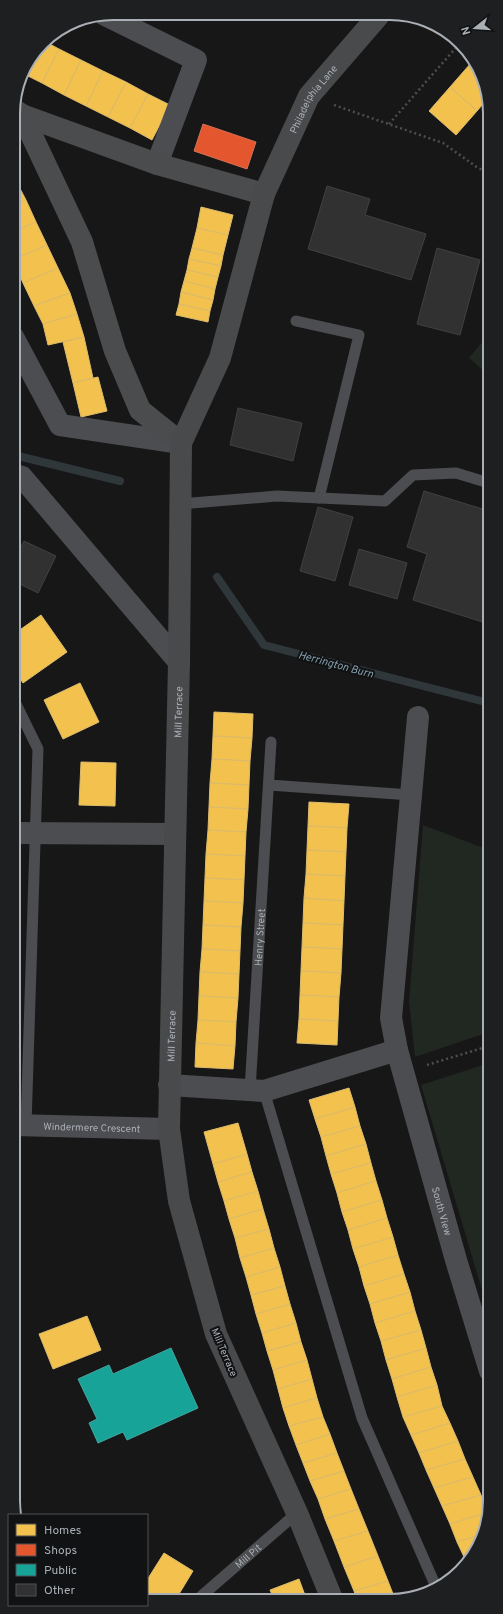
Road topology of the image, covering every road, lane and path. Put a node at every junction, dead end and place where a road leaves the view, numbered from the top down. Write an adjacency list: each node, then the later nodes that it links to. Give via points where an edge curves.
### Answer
1 (117, 20): 8 (street, via 196,60)
2 (375, 20): 4 (main road, Philadelphia Lane)
3 (455, 48): 7 (path)
4 (309, 96): 7 (path); 10 (main road, Philadelphia Lane)
5 (20, 113): 8 (main road)
6 (20, 118): 13 (main road, via 82,242 115,351 140,410)
7 (389, 124): 9 (path, via 443,143)
8 (157, 164): 10 (main road)
9 (483, 170)
10 (264, 194): 13 (main road, Philadelphia Lane, via 220,358)
11 (296, 320): 16 (lane, via 359,335)
12 (20, 348): 13 (street, via 60,425)
13 (181, 442): 17 (main road, Mill Terrace)
14 (20, 476): 18 (street)
15 (483, 481): 16 (lane, via 456,473 413,475 385,501)
16 (319, 498): 17 (lane, via 277,496)
17 (180, 504): 18 (main road, Mill Terrace)
18 (179, 662): 26 (main road, Mill Terrace)
19 (20, 712): 25 (lane, via 38,749)
20 (418, 717): 23 (street)
21 (271, 742): 22 (lane, Henry Street)
22 (269, 786): 23 (lane); 31 (lane, Henry Street)
23 (411, 795): 28 (street, via 391,1018)
24 (20, 833): 25 (street)
25 (36, 833): 26 (street); 32 (lane)
26 (175, 834): 30 (main road, Mill Terrace)
27 (483, 1048): 29 (path)
28 (397, 1050): 29 (street, South View); 31 (street)
29 (403, 1073): 34 (street, South View)
30 (169, 1085): 31 (street); 33 (main road, Mill Terrace)
31 (257, 1090): 36 (lane, via 362,1418)
32 (20, 1125): 33 (street, Windermere Crescent)
33 (169, 1129): 35 (main road, Mill Terrace, via 179,1201 216,1334)
34 (483, 1348)
35 (297, 1513): 37 (lane, Mill Pit); 40 (main road, Mill Terrace)
36 (434, 1583)
37 (209, 1590): 38 (lane, Mill Pit); 39 (lane)
38 (204, 1594)
39 (212, 1594)
40 (330, 1594)

